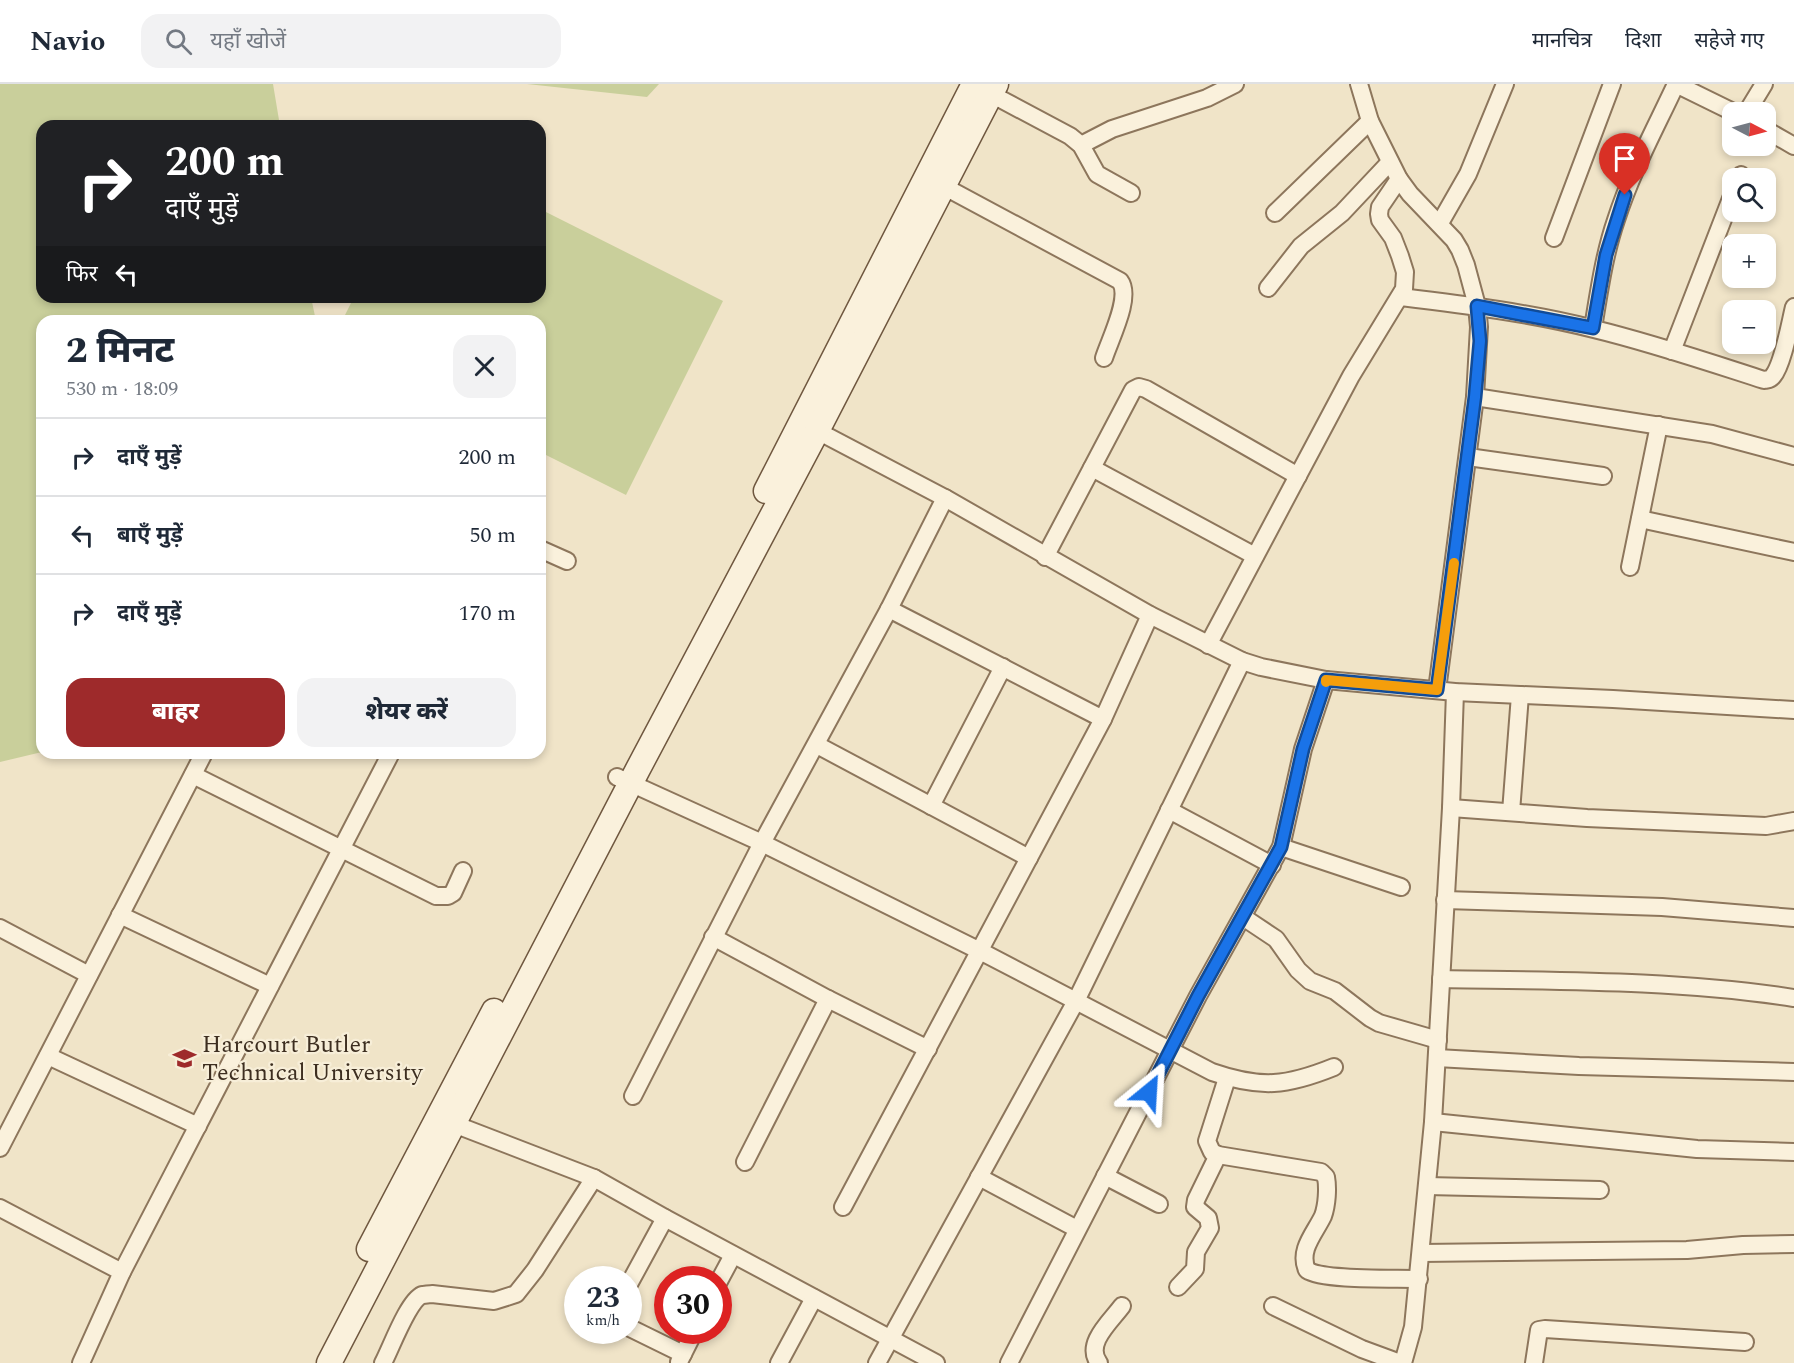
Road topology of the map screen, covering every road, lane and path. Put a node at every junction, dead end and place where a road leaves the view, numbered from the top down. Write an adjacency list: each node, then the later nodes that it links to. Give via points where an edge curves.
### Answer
1 (1235, 84): 12 (street, via 1207,98 1112,129)
2 (1359, 84): 10 (street)
3 (1612, 84): 21 (street)
4 (1676, 84): 9 (street); 26 (street, via 1616,220)
5 (1764, 84): 8 (street)
6 (1503, 85): 19 (street, via 1468,174)
7 (982, 94): 12 (street); 16 (street); 27 (street)
8 (1753, 102)
9 (1722, 107)
10 (1370, 121): 14 (street); 18 (street)
11 (1776, 136): 13 (street)
12 (1081, 145): 17 (street, via 1097,174)
13 (1794, 146)
14 (1390, 162): 15 (street); 22 (street, via 1342,213 1301,246)
15 (1399, 179): 19 (street, via 1410,194); 23 (street, via 1379,213 1405,272)
16 (943, 186): 27 (street); 30 (street, via 1120,281 1124,300)
17 (1131, 194)
18 (1275, 213)
19 (1445, 214): 24 (street, via 1466,265)
20 (1722, 222): 28 (street)
21 (1554, 238)
22 (1268, 288)
23 (1401, 297): 24 (street); 37 (street, via 1360,359)
24 (1477, 306): 26 (street); 31 (street, via 1480,341)
25 (1794, 307): 29 (street)
26 (1593, 328): 28 (street)
27 (858, 331): 33 (street)
28 (1672, 351): 29 (street, via 1764,380 1771,379)
29 (1788, 353)
30 (1104, 358)
31 (1475, 397): 32 (street); 35 (street)
32 (1659, 425): 34 (street, via 1712,434); 40 (street)
33 (809, 427): 39 (street); 62 (street)
34 (1794, 456)
35 (1468, 457): 38 (street); 53 (street)
36 (1092, 468): 37 (street, via 1138,387); 43 (street); 44 (street)
37 (1298, 476): 43 (street)
38 (1603, 476)
39 (945, 498): 44 (street); 47 (street)
40 (1640, 519): 42 (street); 46 (street)
41 (546, 552): 45 (street)
42 (1794, 552)
43 (1256, 556): 49 (street)
44 (1045, 557): 48 (street)
45 (567, 561)
46 (1630, 567)
47 (889, 609): 51 (street); 58 (street)
48 (1150, 615): 49 (street); 57 (street)
49 (1208, 645): 50 (street)
50 (1242, 661): 52 (street); 65 (street)
51 (1003, 667): 57 (street); 63 (street)
52 (1326, 680): 53 (street); 69 (street, via 1303,749)
53 (1437, 690): 54 (street)
54 (1455, 692): 55 (street); 64 (street)
55 (1520, 695): 56 (street); 66 (street)
56 (1794, 710)
57 (1103, 718): 71 (street)
58 (817, 745): 63 (street); 68 (street)
59 (201, 759): 61 (street)
60 (388, 759): 70 (street)
61 (193, 775): 70 (street); 76 (street)
62 (624, 780): 68 (street); 97 (street)
63 (931, 806): 71 (street)
64 (1451, 808): 66 (street); 75 (street)
65 (1169, 810): 72 (street); 87 (street)
66 (1511, 812): 67 (street, via 1767,826)
67 (1794, 821)
68 (762, 843): 80 (street); 81 (street)
69 (1281, 847): 72 (street); 74 (street)
70 (342, 848): 73 (street, via 436,896 453,892); 84 (street)
71 (1029, 858): 81 (street)
72 (1272, 865): 77 (street)
73 (464, 871)
74 (1401, 888)
75 (1445, 900): 78 (street, via 1662,907); 83 (street)
76 (120, 915): 82 (street); 84 (street)
77 (1243, 917): 88 (street, via 1276,939 1310,981 1335,991 1379,1023); 90 (street)
78 (1794, 918)
79 (0, 928): 82 (street)
80 (713, 938): 86 (street); 96 (street)
81 (980, 951): 87 (street); 89 (street)
82 (89, 975): 91 (street)
83 (1441, 979): 85 (street, via 1652,984); 88 (street)
84 (270, 986): 99 (street)
85 (1794, 998)
86 (828, 999): 89 (street); 103 (street)
87 (1076, 1001): 90 (street); 105 (street)
88 (1438, 1041): 92 (street)
89 (928, 1049): 110 (street)
90 (1170, 1050): 95 (street); 104 (street)
91 (48, 1056): 99 (street); 100 (street)
92 (1437, 1058): 94 (street); 98 (street)
93 (1334, 1067): 95 (street, via 1282,1083)
94 (1794, 1072)
95 (1227, 1078): 102 (street, via 1207,1141)
96 (633, 1095)
97 (445, 1121): 106 (street); 131 (street); 132 (street)
98 (1433, 1122): 101 (street, via 1696,1149); 107 (street)
99 (198, 1126): 119 (street)
100 (0, 1148)
101 (1794, 1152)
102 (1218, 1155): 120 (street, via 1321,1172 1326,1177 1323,1215 1304,1256 1305,1266 1311,1272 1340,1277); 121 (street, via 1195,1207 1208,1218 1210,1228 1196,1252 1193,1272)
103 (745, 1162)
104 (1105, 1176): 109 (street); 113 (street)
105 (979, 1177): 113 (street); 126 (street)
106 (594, 1178): 112 (street); 133 (street, via 516,1294 494,1302 423,1295 408,1311)
107 (1427, 1186): 108 (street); 115 (street)
108 (1600, 1190)
109 (1159, 1204)
110 (843, 1207)
111 (0, 1208): 119 (street)
112 (665, 1218): 116 (street); 117 (street)
113 (1077, 1229): 137 (street)
114 (1794, 1244): 115 (street, via 1688,1250)
115 (1421, 1253): 120 (street)
116 (733, 1255): 118 (street); 122 (street)
117 (639, 1266)
118 (727, 1266)
119 (122, 1272): 130 (street)
120 (1419, 1279): 139 (street, via 1413,1327)
121 (1178, 1287)
122 (814, 1298): 126 (street); 134 (street)
123 (1122, 1306): 138 (street, via 1097,1338 1094,1349)
124 (1272, 1306): 139 (street, via 1362,1349)
125 (642, 1335): 129 (street)
126 (890, 1339): 135 (street); 136 (street)
127 (1745, 1342): 140 (street, via 1545,1329 1539,1330 1537,1336)
128 (688, 1344): 129 (street)
129 (681, 1358)
130 (81, 1363)
131 (311, 1363)
132 (328, 1363)
133 (383, 1363)
134 (779, 1363)
135 (877, 1363)
136 (936, 1363)
137 (1010, 1363)
138 (1099, 1363)
139 (1402, 1363)
140 (1534, 1363)

